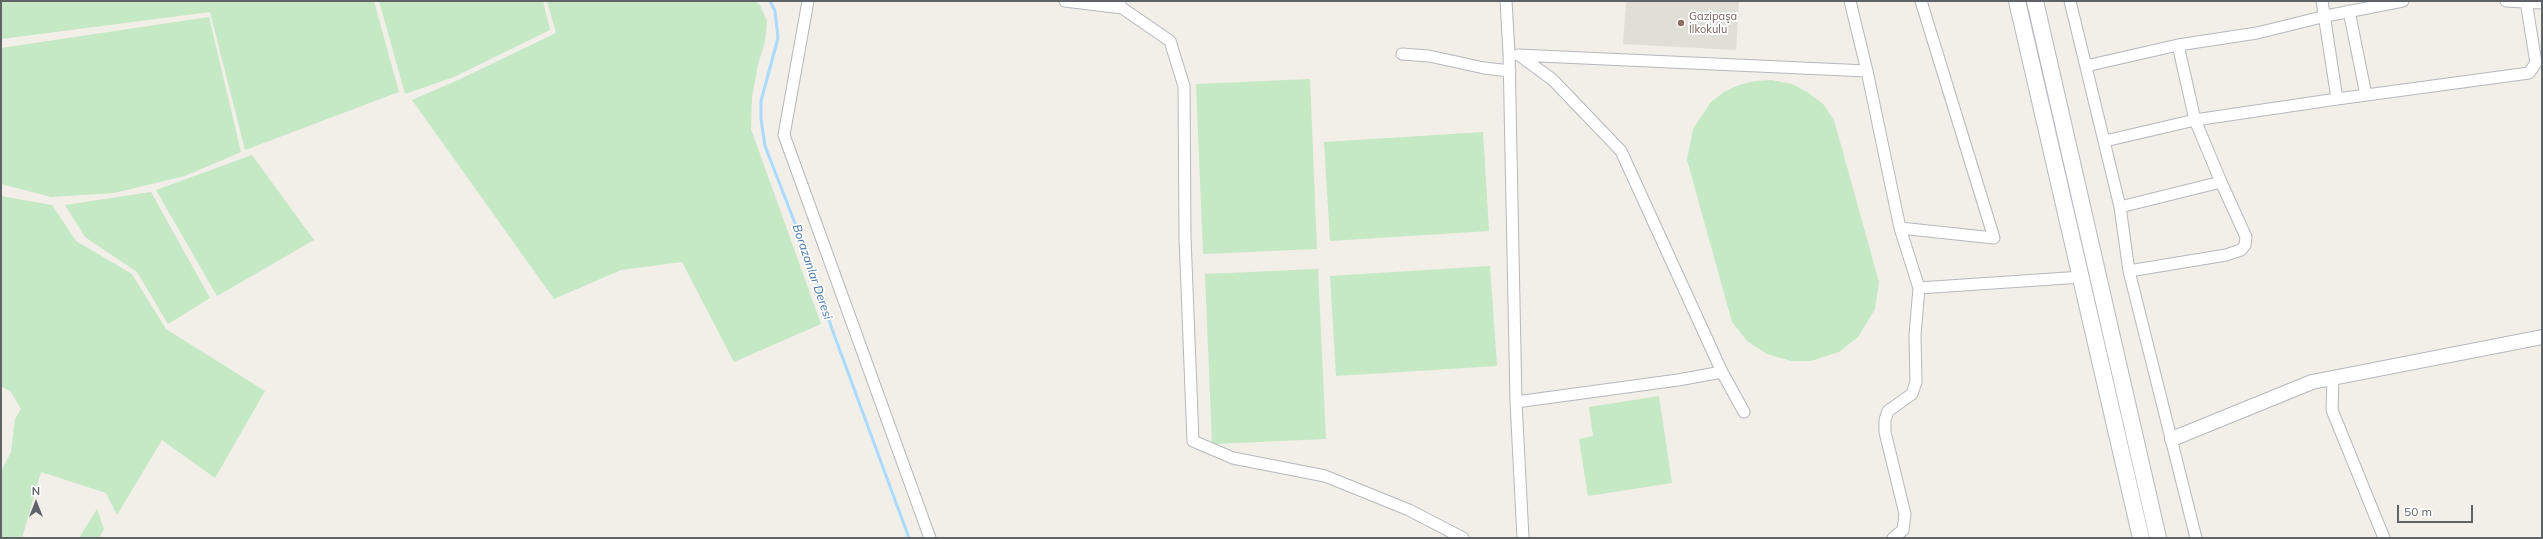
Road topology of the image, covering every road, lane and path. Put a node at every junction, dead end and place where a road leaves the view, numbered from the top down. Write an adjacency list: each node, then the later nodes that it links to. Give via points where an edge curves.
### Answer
1 (808, 1): 39 (street, via 784,135)
2 (1065, 1): 14 (street)
3 (1506, 1): 19 (street)
4 (1850, 1): 22 (street)
5 (1921, 1): 29 (street, via 1994,238)
6 (2017, 1): 31 (main road)
7 (2035, 1): 44 (main road)
8 (2070, 1): 20 (street)
9 (2322, 1): 16 (street)
10 (2403, 1): 15 (street)
11 (2506, 1): 12 (street)
12 (2526, 2): 13 (street); 23 (street, via 2536,63 2529,73)
13 (2542, 3)
14 (1120, 4): 40 (street, via 1170,41 1184,86 1185,237 1193,441 1233,458 1325,476 1409,510)
15 (2349, 11): 16 (street); 23 (street)
16 (2326, 16): 17 (street, via 2257,33); 24 (street)
17 (2178, 45): 20 (street); 25 (street)
18 (1402, 54): 21 (street, via 1428,56)
19 (1514, 54): 21 (street); 22 (street); 34 (street, via 1553,80 1621,151)
20 (2086, 66): 26 (street)
21 (1510, 71): 36 (street)
22 (1867, 71): 29 (street)
23 (2366, 95): 24 (street)
24 (2337, 99): 25 (street)
25 (2195, 120): 26 (street); 27 (street)
26 (2105, 141): 28 (street)
27 (2221, 182): 28 (street); 30 (street, via 2246,237 2241,250 2226,255)
28 (2120, 207): 30 (street)
29 (1900, 228): 32 (street)
30 (2129, 271): 38 (street)
31 (2082, 277): 32 (street); 43 (main road)
32 (1919, 288): 42 (street, via 1915,335 1916,382 1912,394 1888,411 1885,420 1885,432 1905,514 1903,530)
33 (2542, 337): 35 (street)
34 (1722, 372): 36 (street); 37 (street)
35 (2332, 379): 38 (street, via 2312,382); 46 (street, via 2332,410)
36 (1516, 402): 41 (street)
37 (1744, 412)
38 (2172, 438): 45 (street)
39 (930, 538)
40 (1464, 538)
41 (1523, 538)
42 (1893, 538)
43 (2140, 538)
44 (2158, 538)
45 (2196, 538)
46 (2384, 538)

